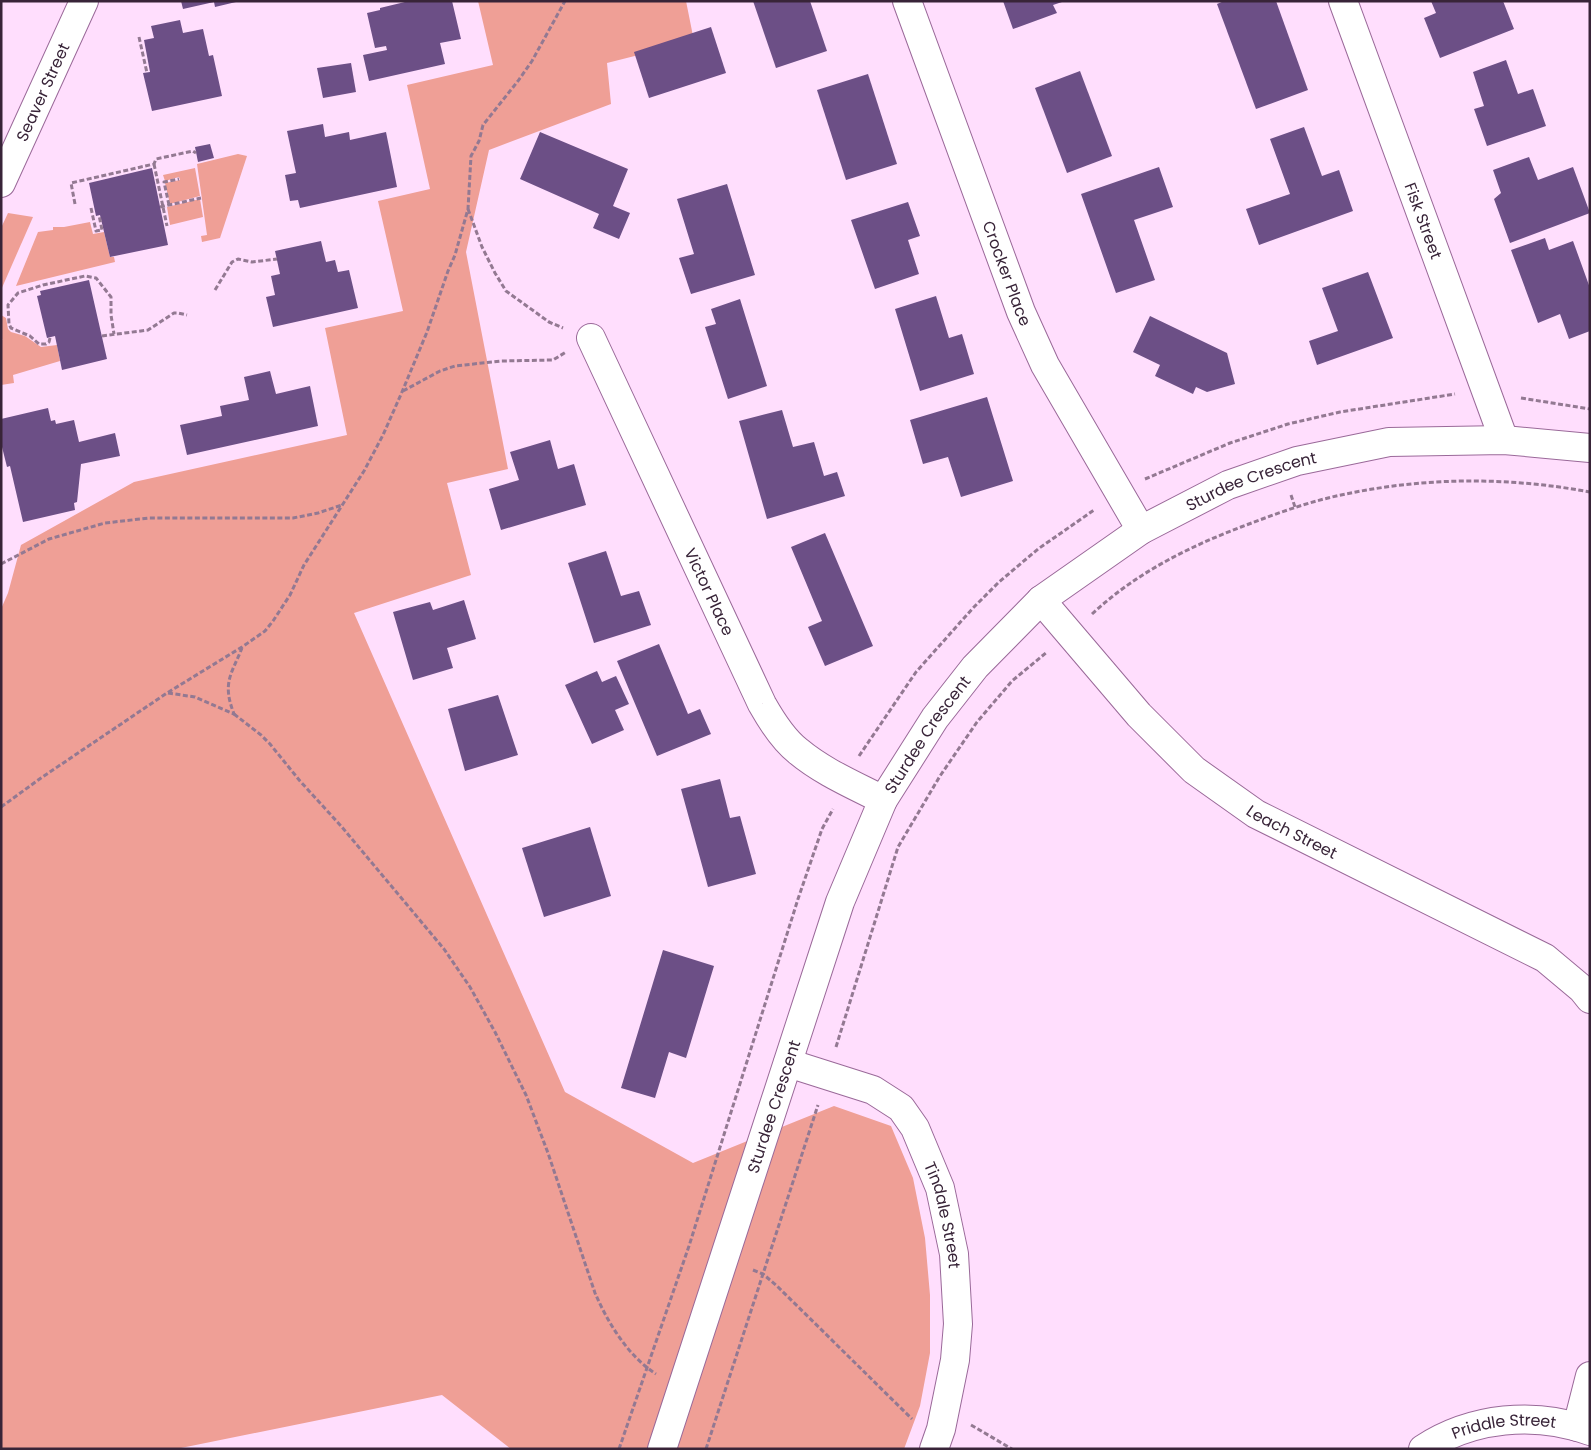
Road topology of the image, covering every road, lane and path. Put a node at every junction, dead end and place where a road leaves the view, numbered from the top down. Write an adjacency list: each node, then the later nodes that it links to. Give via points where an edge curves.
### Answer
1 (84, 1): 10 (street, Seaver Street)
2 (565, 1): 16 (path, via 532,60 483,124 471,156)
3 (907, 1): 32 (street, Crocker Place, via 1021,312 1046,365)
4 (1343, 1): 27 (street, Fisk Street)
5 (139, 37): 6 (path)
6 (147, 73)
7 (196, 153): 8 (path, via 156,159)
8 (154, 164): 12 (path, via 71,183); 14 (path)
9 (179, 179): 13 (path, via 164,182)
10 (1, 184)
11 (201, 198): 13 (path)
12 (75, 204)
13 (169, 205): 14 (path)
14 (162, 206): 18 (path)
15 (91, 208): 17 (path, via 96,231 102,230)
16 (468, 209): 25 (path, via 482,247 506,291 549,322); 26 (path, via 455,255)
17 (99, 215)
18 (167, 226)
19 (277, 259): 20 (path, via 252,262 238,259 232,262)
20 (215, 290)
21 (187, 315): 22 (path, via 174,313 148,330)
22 (114, 334): 23 (path); 24 (path, via 111,296 96,278 85,276 18,293 8,305 11,328 39,344 50,342)
23 (102, 336)
24 (50, 338)
25 (591, 338): 26 (path, via 553,360 455,366); 41 (street, Victor Place, via 762,704 796,750)
26 (402, 392): 33 (path, via 383,435)
27 (1487, 396): 28 (path, via 1508,396); 29 (street, Fisk Street); 32 (path, via 1450,394 1288,424 1230,443 1143,480)
28 (1590, 409)
29 (1504, 440): 30 (street, Sturdee Crescent); 34 (street, Sturdee Crescent, via 1389,442 1296,461 1228,485)
30 (1590, 448)
31 (1590, 492): 37 (path, via 1499,480 1460,480 1422,482 1344,494 1275,514 1182,552 1126,586)
32 (1120, 494): 34 (street, Crocker Place); 41 (path, via 1038,549 973,608 916,672)
33 (343, 505): 35 (path, via 293,518 149,518 105,523 49,539); 38 (path, via 273,620 265,631)
34 (1140, 530): 36 (street, Sturdee Crescent)
35 (1, 564)
36 (1041, 600): 37 (street, Leach Street); 42 (street, Sturdee Crescent, via 969,674 935,718)
37 (1069, 633): 44 (street, Leach Street, via 1139,715 1194,770 1256,814 1545,958); 46 (path, via 1012,681 977,722 940,776 898,848)
38 (242, 647): 39 (path); 40 (path, via 228,683 228,699)
39 (167, 693): 40 (path, via 195,697); 43 (path)
40 (234, 714): 48 (path, via 270,744 444,949 470,987 526,1095 600,1306 621,1339)
41 (846, 781): 42 (street, Victor Place); 48 (path, via 822,829 689,1246)
42 (883, 800): 45 (street, Sturdee Crescent, via 840,902)
43 (1, 807)
44 (1590, 999)
45 (788, 1063): 46 (street, Tindale Street); 53 (street, Sturdee Crescent)
46 (826, 1075): 47 (path); 51 (street, Tindale Street, via 873,1090 901,1108 915,1128 940,1188 954,1254 958,1324 955,1360)
47 (763, 1274): 51 (path, via 923,1430); 54 (path)
48 (646, 1368): 52 (path)
49 (1590, 1376): 50 (street)
50 (1584, 1429): 56 (street, Priddle Street, via 1555,1421 1508,1419 1460,1430)
51 (937, 1439): 55 (path, via 959,1418)
52 (620, 1449)
53 (662, 1449)
54 (706, 1449)
55 (1012, 1449)
56 (1423, 1449)

